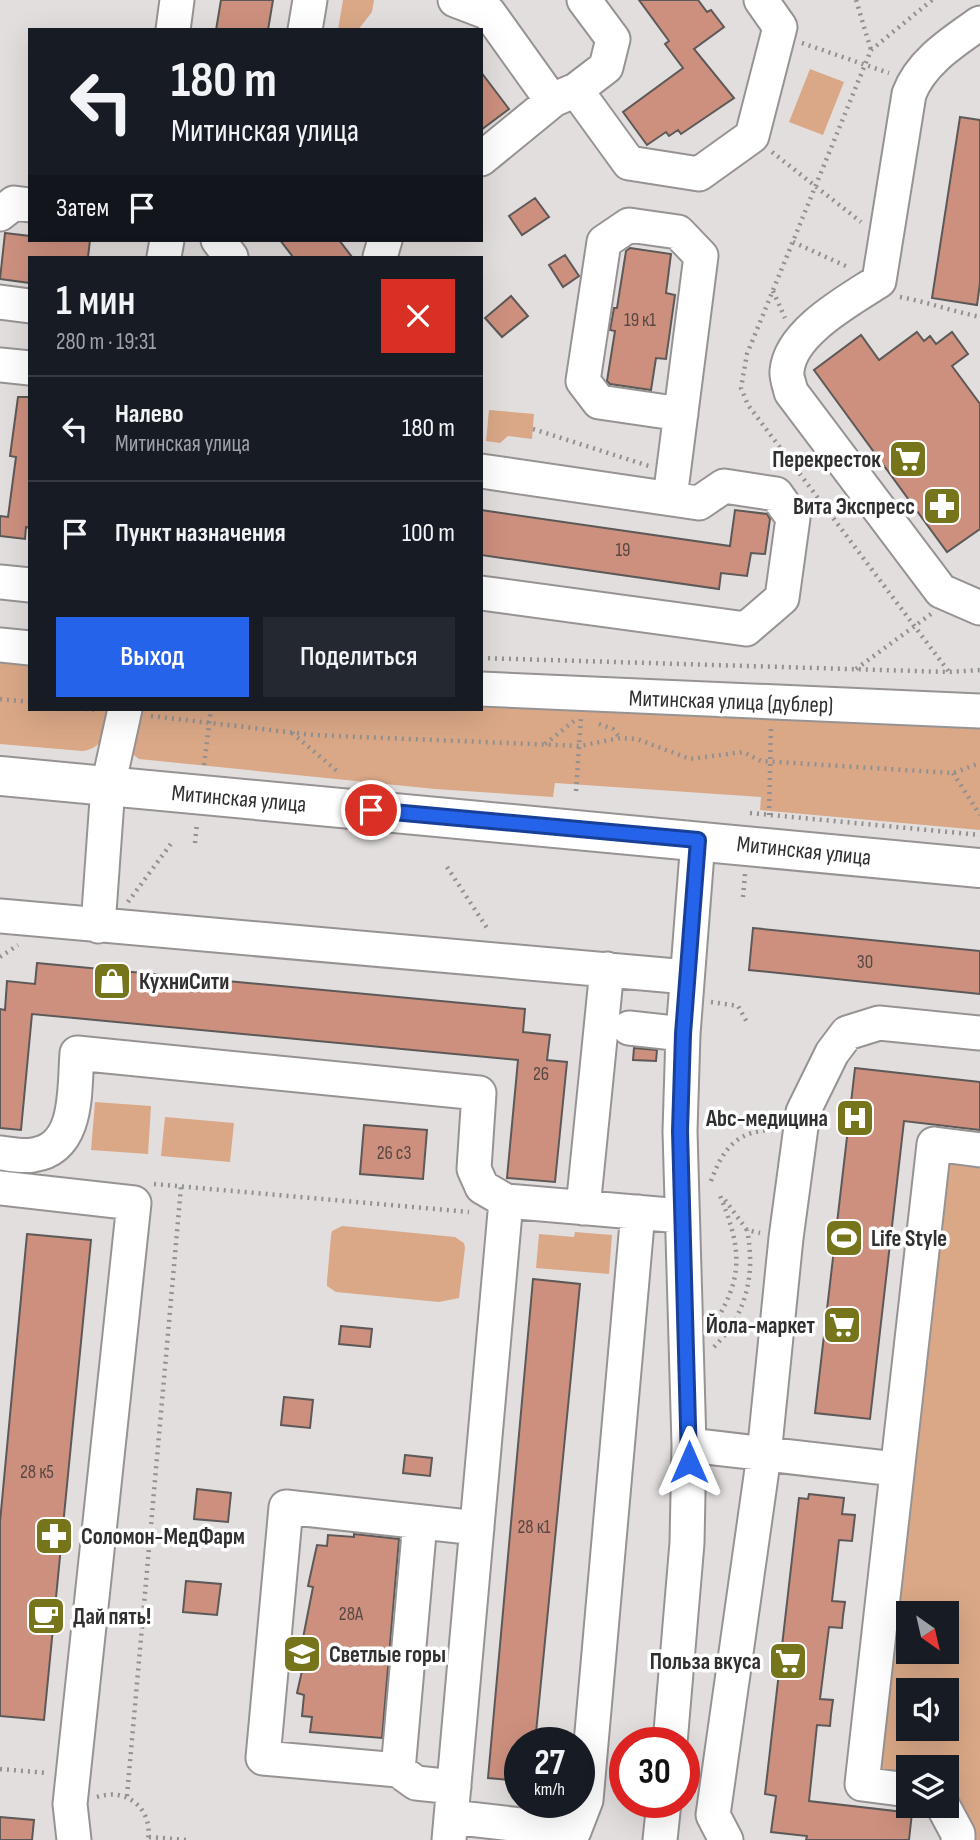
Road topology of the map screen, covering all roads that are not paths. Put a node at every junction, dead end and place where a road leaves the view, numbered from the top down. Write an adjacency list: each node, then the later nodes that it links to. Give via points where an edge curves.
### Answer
1 (177, 0): 7 (street)
2 (310, 0): 8 (street)
3 (455, 0): 9 (street, via 489,13)
4 (584, 0): 9 (street, via 613,39 606,67)
5 (761, 0): 9 (street, via 780,27 752,136 699,174 629,163)
6 (980, 23): 25 (street, via 932,59 908,94 885,242 889,289 829,314 797,344 786,371 791,392 941,590)
7 (173, 28)
8 (305, 28)
9 (564, 96): 10 (street)
10 (483, 157)
11 (28, 205): 12 (street, via 14,203)
12 (0, 214)
13 (220, 242): 14 (street)
14 (230, 256)
15 (0, 302): 16 (street)
16 (28, 306)
17 (0, 365): 18 (street)
18 (28, 368)
19 (681, 414): 19 (street, via 701,256 678,232 629,225 604,242 583,381 599,402); 21 (street)
20 (483, 471): 21 (street)
21 (672, 485): 24 (street, via 699,503 724,486 776,494 793,518 782,598 746,629)
22 (0, 582): 23 (street)
23 (28, 585)
24 (483, 593)
25 (968, 602)
26 (0, 645): 27 (street)
27 (28, 648)
28 (483, 689): 29 (street, Митинская улица (дублер))
29 (980, 711)
30 (132, 712): 32 (street)
31 (0, 776): 32 (main road, Митинская улица)
32 (108, 786): 33 (main road, Митинская улица); 36 (street)
33 (698, 840): 34 (main road, Митинская улица); 38 (street)
34 (980, 868)
35 (0, 916): 36 (street)
36 (104, 927): 37 (street)
37 (607, 969): 38 (street); 45 (street)
38 (697, 989): 41 (street)
39 (629, 1028): 41 (street)
40 (980, 1033): 50 (street, via 879,1023 847,1034 817,1079 799,1130)
41 (683, 1034): 48 (street)
42 (980, 1150): 51 (street, via 934,1144)
43 (0, 1153): 46 (street, via 33,1155 56,1147 70,1127 77,1053 479,1093 474,1170 482,1187)
44 (0, 1188): 61 (street, via 134,1203 71,1790)
45 (583, 1208): 46 (street); 47 (street)
46 (506, 1209): 53 (street)
47 (638, 1212): 48 (street); 60 (street, via 586,1800)
48 (681, 1216): 49 (street)
49 (689, 1445): 50 (street); 54 (street)
50 (764, 1455): 51 (street); 63 (street, via 713,1815)
51 (895, 1469): 56 (street, via 862,1784)
52 (420, 1522): 53 (street); 55 (street); 55 (street, via 286,1507 263,1758)
53 (477, 1528): 57 (street)
54 (672, 1727)
55 (398, 1770): 57 (street)
56 (896, 1788)
57 (451, 1814): 60 (street)
58 (662, 1818): 62 (street)
59 (949, 1818): 64 (street)
60 (574, 1836)
61 (74, 1840)
62 (660, 1840)
63 (726, 1840)
64 (957, 1840)

